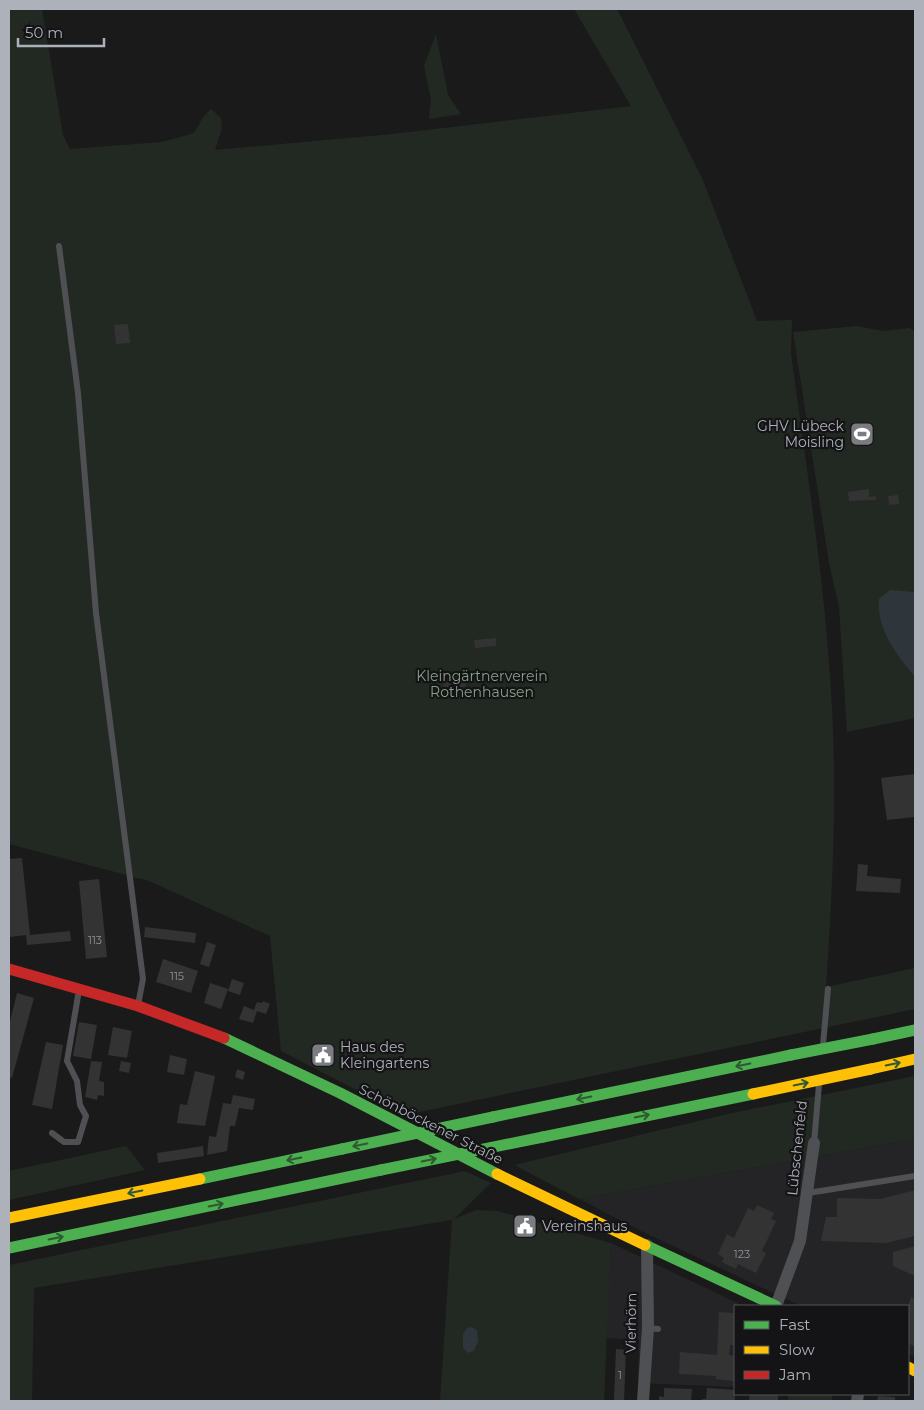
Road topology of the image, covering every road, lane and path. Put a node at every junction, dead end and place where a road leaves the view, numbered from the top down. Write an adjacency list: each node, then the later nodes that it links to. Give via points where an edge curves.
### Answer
1 (59, 246): 5 (lane, via 78,394 96,613 143,979)
2 (9, 968): 3 (main road, Schönböckener Straße)
3 (79, 989): 5 (main road, Schönböckener Straße); 10 (lane, via 68,1061 86,1116 78,1142 64,1142)
4 (828, 989): 7 (lane)
5 (138, 1006): 15 (main road, Schönböckener Straße, via 213,1033)
6 (915, 1030): 14 (main road, one-way to 14, bridge)
7 (822, 1058)
8 (915, 1059): 16 (main road, one-way to 8, bridge)
9 (821, 1068): 11 (lane, Lübschenfeld)
10 (52, 1132)
11 (814, 1143): 13 (street, Lübschenfeld)
12 (915, 1176): 13 (lane)
13 (808, 1193): 18 (street, Lübschenfeld, via 800,1240)
14 (9, 1218)
15 (646, 1246): 17 (main road, Schönböckener Straße); 19 (street, Vierhörn, via 653,1329)
16 (9, 1248)
17 (774, 1305)
18 (776, 1305)
19 (643, 1401)

